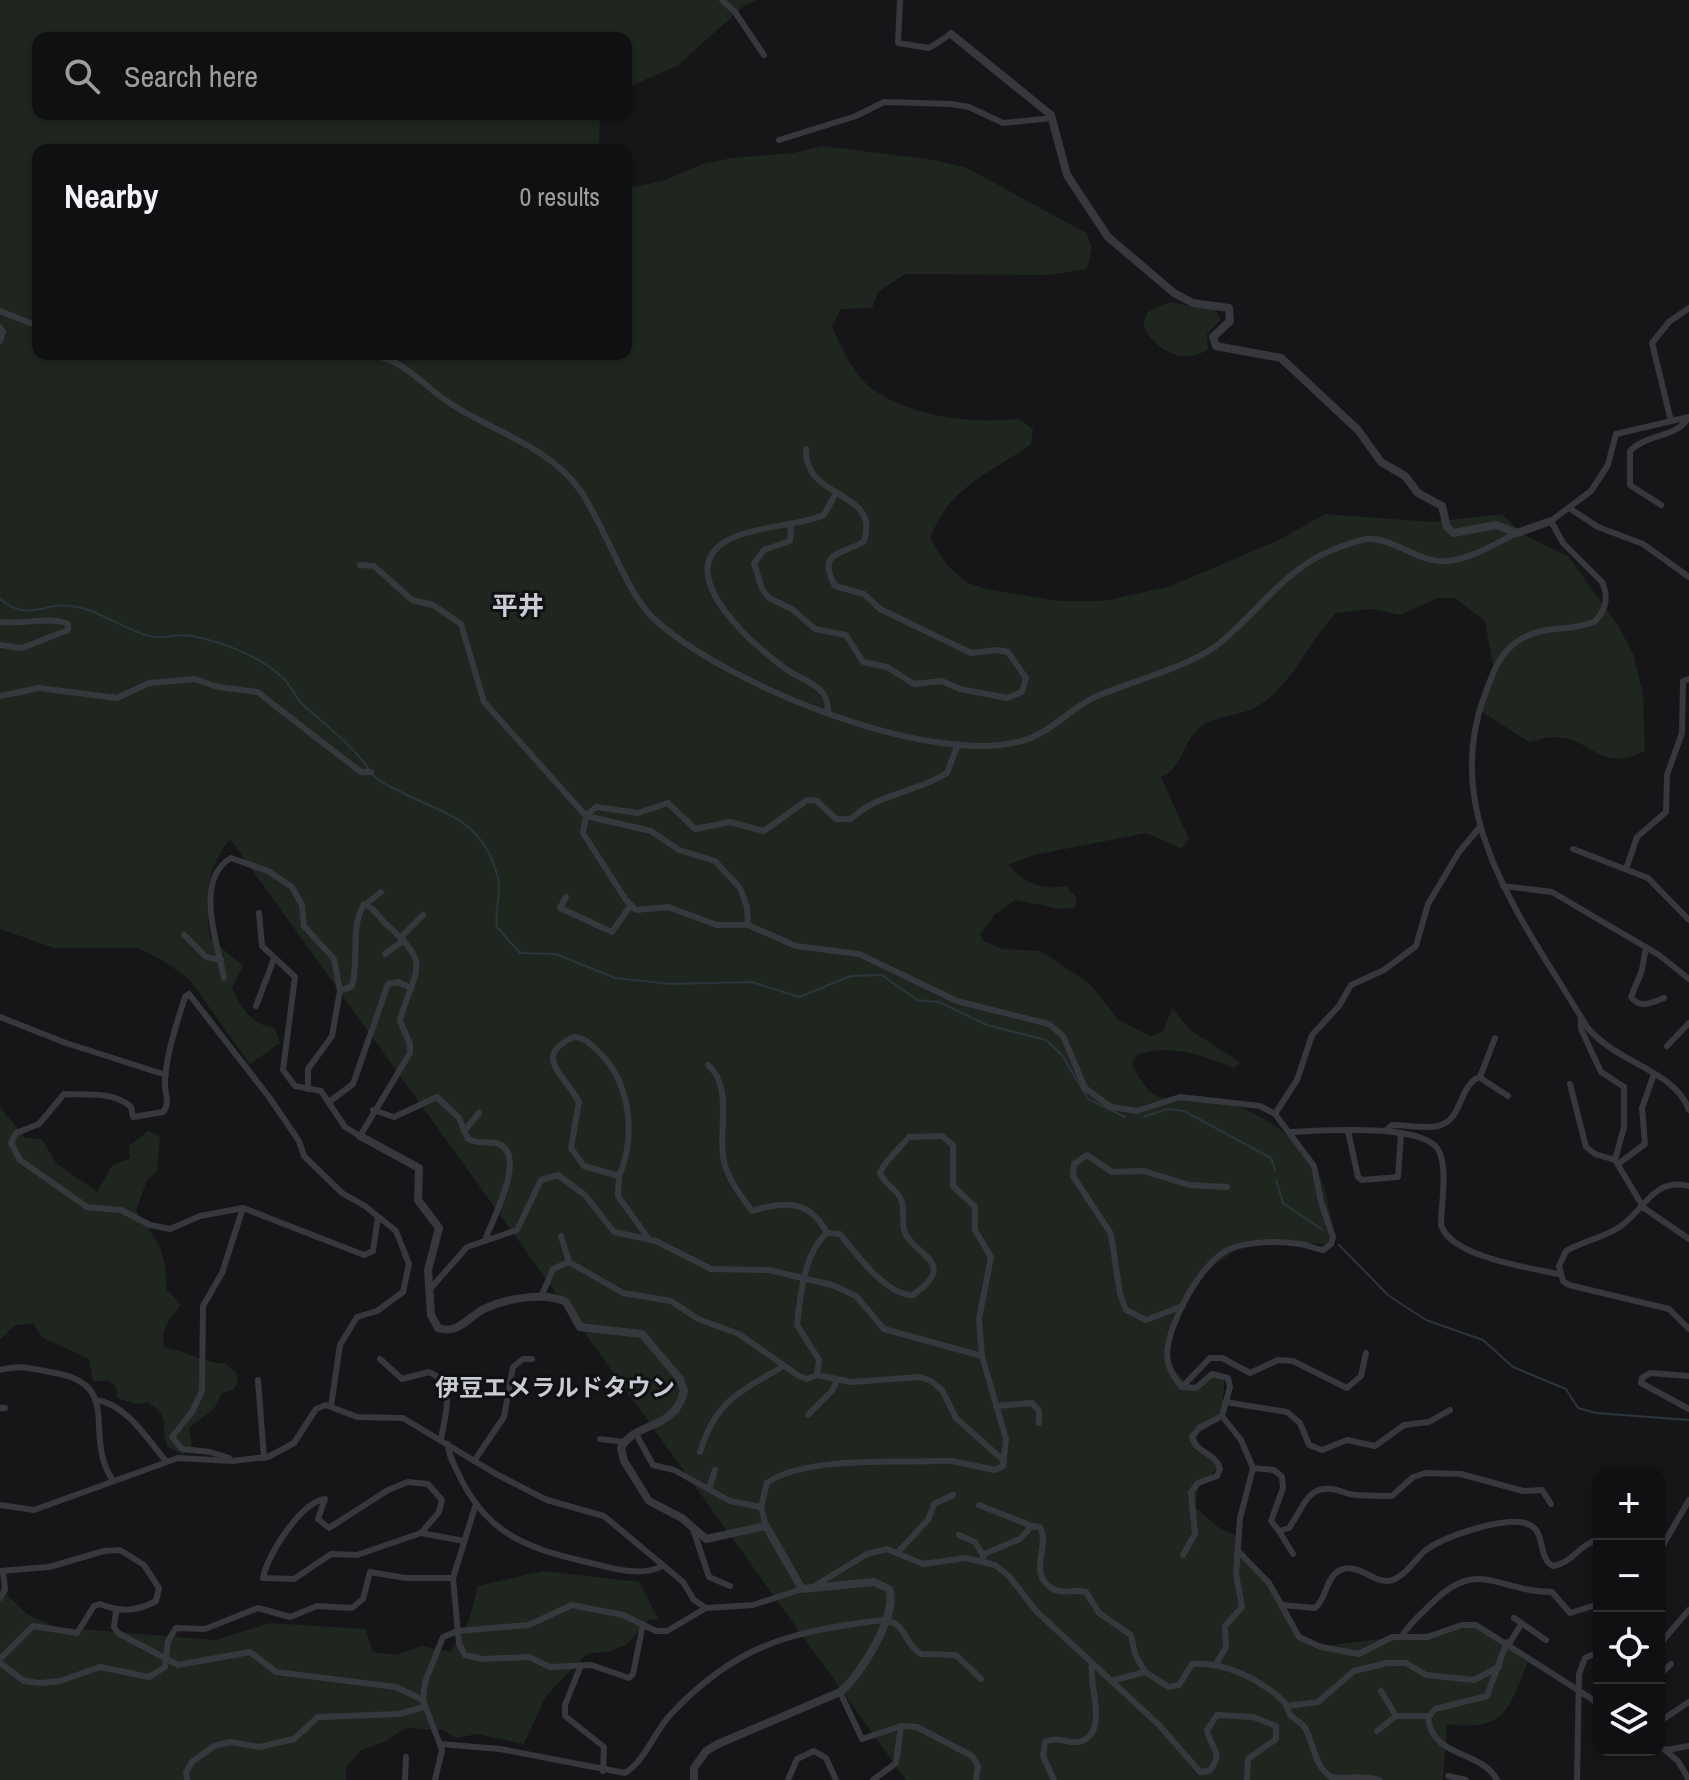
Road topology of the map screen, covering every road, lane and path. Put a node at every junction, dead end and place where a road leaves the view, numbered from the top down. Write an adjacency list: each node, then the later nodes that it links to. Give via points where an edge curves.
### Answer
1 (722, 0): 4 (street)
2 (900, 0): 3 (street, via 898,43 929,48)
3 (951, 34): 5 (street)
4 (764, 55)
5 (1053, 118): 6 (street, via 1003,123 969,107 884,102); 21 (street, via 1067,175 1108,237 1174,293 1193,303 1229,308 1230,321 1213,337 1216,346 1267,353 1298,371 1358,430 1381,462 1442,506 1450,531 1496,525)
6 (779, 140)
7 (1689, 308): 14 (street, via 1652,343)
8 (0, 311): 9 (street)
9 (32, 324)
10 (0, 327): 11 (street)
11 (0, 341)
12 (389, 360): 29 (street, via 454,406 535,450 578,488 655,619 728,669)
13 (1689, 417): 14 (street); 17 (street, via 1684,425 1630,451 1630,485)
14 (1671, 421): 18 (street, via 1616,434 1602,476)
15 (806, 449): 16 (street, via 810,472)
16 (836, 493): 20 (street, via 828,512); 20 (street, via 858,505 867,528 860,544 832,557 829,572 835,586 864,594 880,609 971,653 1008,652 1026,678 1022,692 1007,698 942,681 909,683 887,667 863,662 846,635 815,629 769,598 754,563 764,550 790,541)
17 (1661, 505)
18 (1569, 508): 19 (street); 23 (street, via 1598,527 1643,544)
19 (1551, 521): 21 (street); 33 (street, via 1563,543 1602,582 1605,607 1586,626 1544,628 1526,636 1499,660 1470,752)
20 (791, 526): 29 (street, via 724,542 707,559 707,579 741,629 785,669 821,690)
21 (1517, 533): 30 (street, via 1447,561 1372,539 1337,549 1303,567 1199,657 1096,697 1018,742)
22 (360, 565): 32 (street, via 374,566 412,600 433,605 461,624 484,702)
23 (1689, 577)
24 (0, 622): 25 (street, via 68,624 63,633 22,648)
25 (0, 645)
26 (1689, 679): 27 (street, via 1684,679)
27 (1687, 690): 35 (street, via 1680,743 1667,775 1666,812 1637,837)
28 (0, 696): 31 (street, via 63,688 117,698 173,678 247,689 269,698 361,772)
29 (828, 712): 30 (street, via 884,734)
30 (958, 744): 32 (street, via 947,773 913,791 871,802 847,820 836,819 812,800 764,831 730,822 695,829 668,803 638,813 596,807)
31 (371, 772)
32 (586, 816): 40 (street, via 585,837); 44 (street, via 651,831 679,850 715,861 740,888)
33 (1480, 827): 36 (street); 73 (street, via 1428,904 1416,946 1384,970 1351,985 1309,1041 1298,1077)
34 (1573, 849): 35 (street)
35 (1626, 869): 43 (street, via 1648,878)
36 (1503, 886): 47 (street, via 1552,892); 58 (street)
37 (381, 892): 39 (street)
38 (566, 897): 40 (street, via 560,908 612,932)
39 (366, 904): 46 (street); 54 (street, via 353,931 358,955 352,986)
40 (631, 905): 44 (street, via 641,910 668,907 717,925)
41 (259, 913): 49 (street, via 262,946)
42 (423, 915): 46 (street)
43 (1689, 920)
44 (748, 925): 73 (street, via 796,946 859,954 957,1001 1049,1024 1063,1036 1085,1088 1111,1107 1137,1111 1180,1097 1253,1102)
45 (184, 935): 50 (street, via 206,957)
46 (402, 939): 48 (street); 53 (street, via 416,956)
47 (1646, 947): 52 (street); 55 (street, via 1631,997 1646,1005)
48 (385, 954)
49 (274, 959): 56 (street); 67 (street, via 295,977 283,1070 295,1086)
50 (221, 960): 51 (street); 54 (street, via 211,894 219,867 237,858 292,887 302,905 304,926 334,959)
51 (224, 978)
52 (1689, 979)
53 (411, 988): 69 (street, via 388,984 353,1084); 70 (street, via 400,1021 410,1053)
54 (340, 991): 67 (street, via 332,1036 308,1069)
55 (1664, 998)
56 (256, 1006)
57 (0, 1017): 64 (street)
58 (1581, 1017): 63 (street, via 1605,1048); 82 (street, via 1581,1029 1601,1072 1624,1087 1624,1127)
59 (1689, 1023): 61 (street)
60 (1495, 1038): 65 (street)
61 (1667, 1046)
62 (708, 1065): 89 (street, via 721,1092 725,1167 740,1196 752,1211 781,1202 798,1205)
63 (1654, 1074): 71 (street, via 1679,1090); 82 (street, via 1642,1108 1645,1144)
64 (166, 1075): 87 (street, via 168,1103 163,1112 133,1117 123,1101 99,1094 64,1094 39,1124 16,1133 11,1149 83,1205 121,1210 156,1228 170,1229 200,1216); 88 (street, via 189,994 269,1097 304,1156 342,1193)
65 (1480, 1077): 68 (street); 76 (street, via 1471,1082 1445,1123 1392,1125)
66 (1570, 1084): 82 (street, via 1586,1147)
67 (308, 1089): 69 (street, via 321,1091)
68 (1508, 1096)
69 (329, 1102): 80 (street, via 345,1127)
70 (373, 1110): 74 (street, via 394,1117 437,1097 449,1105); 80 (street)
71 (1689, 1110)
72 (479, 1113): 74 (street)
73 (1275, 1114): 77 (street)
74 (464, 1131): 81 (street, via 472,1142)
75 (1348, 1131): 76 (street); 77 (street); 79 (street, via 1362,1180 1398,1177)
76 (1385, 1131): 79 (street)
77 (1289, 1132): 99 (street, via 1314,1166 1331,1244 1323,1250 1296,1243 1254,1243 1222,1252 1203,1271)
78 (495, 1133): 81 (street)
79 (1401, 1133): 95 (street, via 1438,1150 1441,1225 1450,1239 1473,1252)
80 (360, 1136): 97 (street, via 419,1168 418,1200 439,1228 429,1263)
81 (492, 1143): 91 (street, via 508,1152 512,1165)
82 (1616, 1162): 86 (street)
83 (619, 1176): 83 (street, via 584,1166 571,1148 579,1102 552,1056 574,1037 588,1041 608,1060 622,1086 628,1145); 92 (street, via 618,1196)
84 (1689, 1186): 86 (street, via 1664,1185)
85 (1227, 1187): 99 (street, via 1189,1185 1144,1171 1112,1172 1087,1155 1074,1164 1073,1176 1111,1234 1126,1310 1146,1320)
86 (1641, 1206): 93 (street); 95 (street, via 1619,1227 1566,1251)
87 (243, 1208): 88 (street, via 364,1255 373,1251); 129 (street, via 222,1273 203,1306 202,1391 172,1437 182,1449)
88 (378, 1217): 114 (street, via 396,1231 406,1251 405,1287 379,1310 354,1321 339,1351)
89 (827, 1233): 96 (street); 102 (street, via 840,1234 899,1293 915,1294 933,1266 907,1236 900,1197 882,1178 881,1167 914,1135 951,1140 953,1186 975,1207 975,1230 991,1257 979,1310)
90 (561, 1236): 94 (street)
91 (486, 1238): 92 (street, via 517,1230 538,1186 552,1175 585,1195 614,1232); 97 (street, via 467,1247)
92 (648, 1238): 96 (street, via 711,1269 769,1270)
93 (1689, 1239)
94 (569, 1262): 98 (street, via 553,1269); 105 (street, via 625,1294 671,1301 698,1319 739,1334)
95 (1559, 1274): 100 (street, via 1569,1285 1669,1309)
96 (804, 1278): 102 (street, via 851,1293 878,1325 891,1332); 107 (street, via 797,1328 819,1360)
97 (431, 1288): 98 (street, via 432,1320 444,1331 488,1308)
98 (541, 1297): 121 (street, via 566,1302 580,1327 642,1334 680,1379 683,1396 673,1412 654,1428)
99 (1183, 1306): 111 (street, via 1167,1354)
100 (1689, 1329)
101 (1366, 1353): 111 (street, via 1361,1376 1347,1388 1300,1362 1278,1360 1250,1373 1216,1357 1205,1360)
102 (982, 1356): 115 (street)
103 (380, 1359): 122 (street, via 402,1379 429,1372 444,1383 448,1399)
104 (532, 1359): 130 (street, via 513,1367 504,1417)
105 (782, 1367): 107 (street, via 803,1378); 126 (street, via 723,1405)
106 (0, 1370): 112 (street, via 20,1366 72,1374 87,1383)
107 (817, 1375): 110 (street)
108 (1689, 1376): 116 (street, via 1650,1373 1641,1383)
109 (258, 1380): 127 (street)
110 (837, 1380): 118 (street); 131 (street, via 931,1381 942,1390 956,1418)
111 (1182, 1387): 113 (street, via 1192,1389 1208,1375 1225,1375 1231,1384)
112 (95, 1400): 128 (street, via 120,1411); 134 (street, via 102,1461)
113 (1225, 1402): 117 (street, via 1287,1412 1303,1426 1309,1445 1322,1450 1347,1440 1375,1446 1404,1425 1429,1422); 119 (street)
114 (331, 1406): 122 (street, via 357,1417 403,1418); 127 (street, via 316,1409 294,1443)
115 (996, 1406): 120 (street, via 1032,1403); 131 (street, via 1006,1439)
116 (1689, 1409)
117 (1450, 1410)
118 (808, 1415)
119 (1222, 1416): 132 (street, via 1241,1440); 155 (street, via 1192,1437 1220,1469 1191,1492 1195,1534)
120 (1039, 1423)
121 (636, 1434): 124 (street); 135 (street, via 653,1465)
122 (441, 1439): 125 (street)
123 (600, 1439): 124 (street)
124 (624, 1442): 145 (street, via 621,1457 645,1497)
125 (448, 1444): 130 (street); 141 (street)
126 (700, 1452)
127 (264, 1458): 129 (street)
128 (166, 1461): 129 (street); 134 (street)
129 (232, 1461)
130 (474, 1461): 157 (street, via 554,1503 604,1516)
131 (1004, 1461): 142 (street, via 995,1470 952,1461 812,1468 767,1483)
132 (1253, 1468): 146 (street, via 1274,1470 1282,1477 1271,1521); 152 (street, via 1241,1503)
133 (715, 1470): 135 (street)
134 (113, 1481): 139 (street, via 34,1510)
135 (709, 1489): 142 (street, via 730,1501)
136 (953, 1495): 153 (street, via 934,1504 928,1520)
137 (1689, 1500): 151 (street)
138 (1551, 1504): 146 (street, via 1542,1490 1523,1491 1461,1474 1426,1473 1392,1496 1323,1487 1307,1499 1289,1528)
139 (0, 1505)
140 (979, 1505): 144 (street)
141 (475, 1507): 149 (street); 157 (street, via 508,1535 537,1548 621,1569 649,1571)
142 (761, 1507): 143 (street)
143 (766, 1526): 145 (street, via 711,1540); 162 (street)
144 (1032, 1526): 156 (street, via 1020,1539); 187 (street, via 1043,1530 1039,1564 1044,1580 1056,1591 1086,1592 1099,1613 1131,1635)
145 (693, 1529): 160 (street, via 709,1577)
146 (1279, 1531): 154 (street)
147 (421, 1533): 147 (street, via 443,1504 425,1483 408,1482 388,1490 329,1528 318,1519 322,1498 286,1531 263,1578 294,1579 331,1554 357,1555); 149 (street)
148 (959, 1535): 156 (street, via 975,1542)
149 (464, 1541): 159 (street)
150 (1593, 1541): 164 (street, via 1566,1563 1553,1566 1531,1525 1483,1528 1442,1539 1396,1579 1343,1569 1333,1575 1315,1608)
151 (1665, 1542)
152 (1238, 1551): 164 (street, via 1262,1574); 182 (street, via 1242,1607 1225,1626 1226,1647)
153 (897, 1553): 156 (street, via 923,1564); 161 (street, via 887,1549 867,1554)
154 (1293, 1554)
155 (1183, 1555)
156 (983, 1558): 181 (street, via 1005,1571 1036,1611)
157 (662, 1566): 166 (street)
158 (2, 1571): 163 (street, via 5,1590); 168 (street, via 49,1567 113,1549 126,1552 153,1575 158,1594 150,1605)
159 (453, 1578): 173 (street); 179 (street, via 370,1572 363,1599 352,1608 317,1606 290,1617 258,1608 205,1629 176,1628)
160 (730, 1586)
161 (813, 1588): 162 (street); 170 (street, via 880,1583 892,1598)
162 (802, 1589): 166 (street, via 753,1605)
163 (0, 1598)
164 (1282, 1605): 174 (street, via 1299,1637 1341,1652 1359,1654)
165 (1593, 1606): 174 (street, via 1570,1613 1552,1592 1463,1579)
166 (706, 1608): 172 (street, via 667,1631)
167 (1689, 1610): 175 (street)
168 (116, 1612): 179 (street, via 118,1633); 180 (street, via 94,1606 74,1634 33,1626)
169 (1514, 1618): 171 (street)
170 (886, 1620): 188 (street, via 898,1624 921,1654 956,1655); 191 (street, via 859,1676); 206 (street, via 815,1631 746,1652 669,1716 631,1770)
171 (1522, 1623): 176 (street); 177 (street)
172 (643, 1624): 173 (street, via 572,1605 529,1625); 184 (street, via 631,1676)
173 (458, 1631): 184 (street, via 461,1652 470,1658 525,1657 550,1667); 194 (street, via 437,1644)
174 (1402, 1636): 177 (street, via 1427,1637 1470,1625)
175 (1665, 1638)
176 (1546, 1640)
177 (1508, 1643): 185 (street); 192 (street, bridge)
178 (1593, 1655): 222 (street, via 1585,1658 1579,1674)
179 (165, 1660): 180 (street, via 160,1673 149,1677 100,1667 41,1683 24,1681); 194 (street, via 186,1664 250,1652 281,1673 396,1687)
180 (0, 1661)
181 (1092, 1664): 189 (street); 217 (street, via 1094,1726 1080,1742 1045,1742 1043,1756)
182 (1216, 1664): 187 (street, via 1190,1665 1179,1685 1169,1687); 195 (street, via 1253,1681)
183 (1671, 1664): 186 (street)
184 (581, 1665): 206 (street, via 565,1716 604,1747)
185 (1499, 1667): 195 (street, via 1471,1680 1429,1676 1406,1663 1387,1663 1354,1671 1318,1702); 197 (street, via 1487,1696 1435,1709)
186 (1665, 1670)
187 (1145, 1672): 189 (street)
188 (981, 1679)
189 (1111, 1681): 207 (street)
190 (1381, 1691): 196 (street)
191 (840, 1692): 199 (street, via 862,1739); 212 (street, via 711,1748 694,1768)
192 (1593, 1700)
193 (1689, 1702): 198 (street)
194 (424, 1704): 201 (street); 209 (street, via 399,1714 318,1717 294,1739 259,1747 222,1743 192,1762)
195 (1287, 1706): 219 (street, via 1330,1776)
196 (1396, 1716): 197 (street); 200 (street)
197 (1429, 1716): 221 (street, via 1433,1733 1448,1750 1483,1765)
198 (1665, 1718)
199 (901, 1726): 215 (street, via 896,1763); 216 (street, via 917,1727 964,1750 977,1763)
200 (1377, 1731)
201 (440, 1744): 206 (street, via 505,1750); 211 (street, via 441,1766)
202 (1689, 1746): 203 (street)
203 (1665, 1747)
204 (1665, 1751): 223 (street)
205 (406, 1757): 210 (street)
206 (603, 1771)
207 (1202, 1776): 218 (street, via 1218,1754 1207,1736 1209,1725 1221,1714 1240,1714 1273,1724 1278,1731 1276,1739 1248,1759)
208 (1448, 1776): 220 (street)
209 (187, 1780)
210 (405, 1780)
211 (435, 1780)
212 (694, 1780)
213 (788, 1780): 214 (street, via 797,1759 814,1751 826,1758)
214 (836, 1780)
215 (873, 1780)
216 (976, 1780)
217 (1054, 1780)
218 (1247, 1780)
219 (1379, 1780)
220 (1466, 1780)
221 (1497, 1780)
222 (1577, 1780)
223 (1689, 1780)

